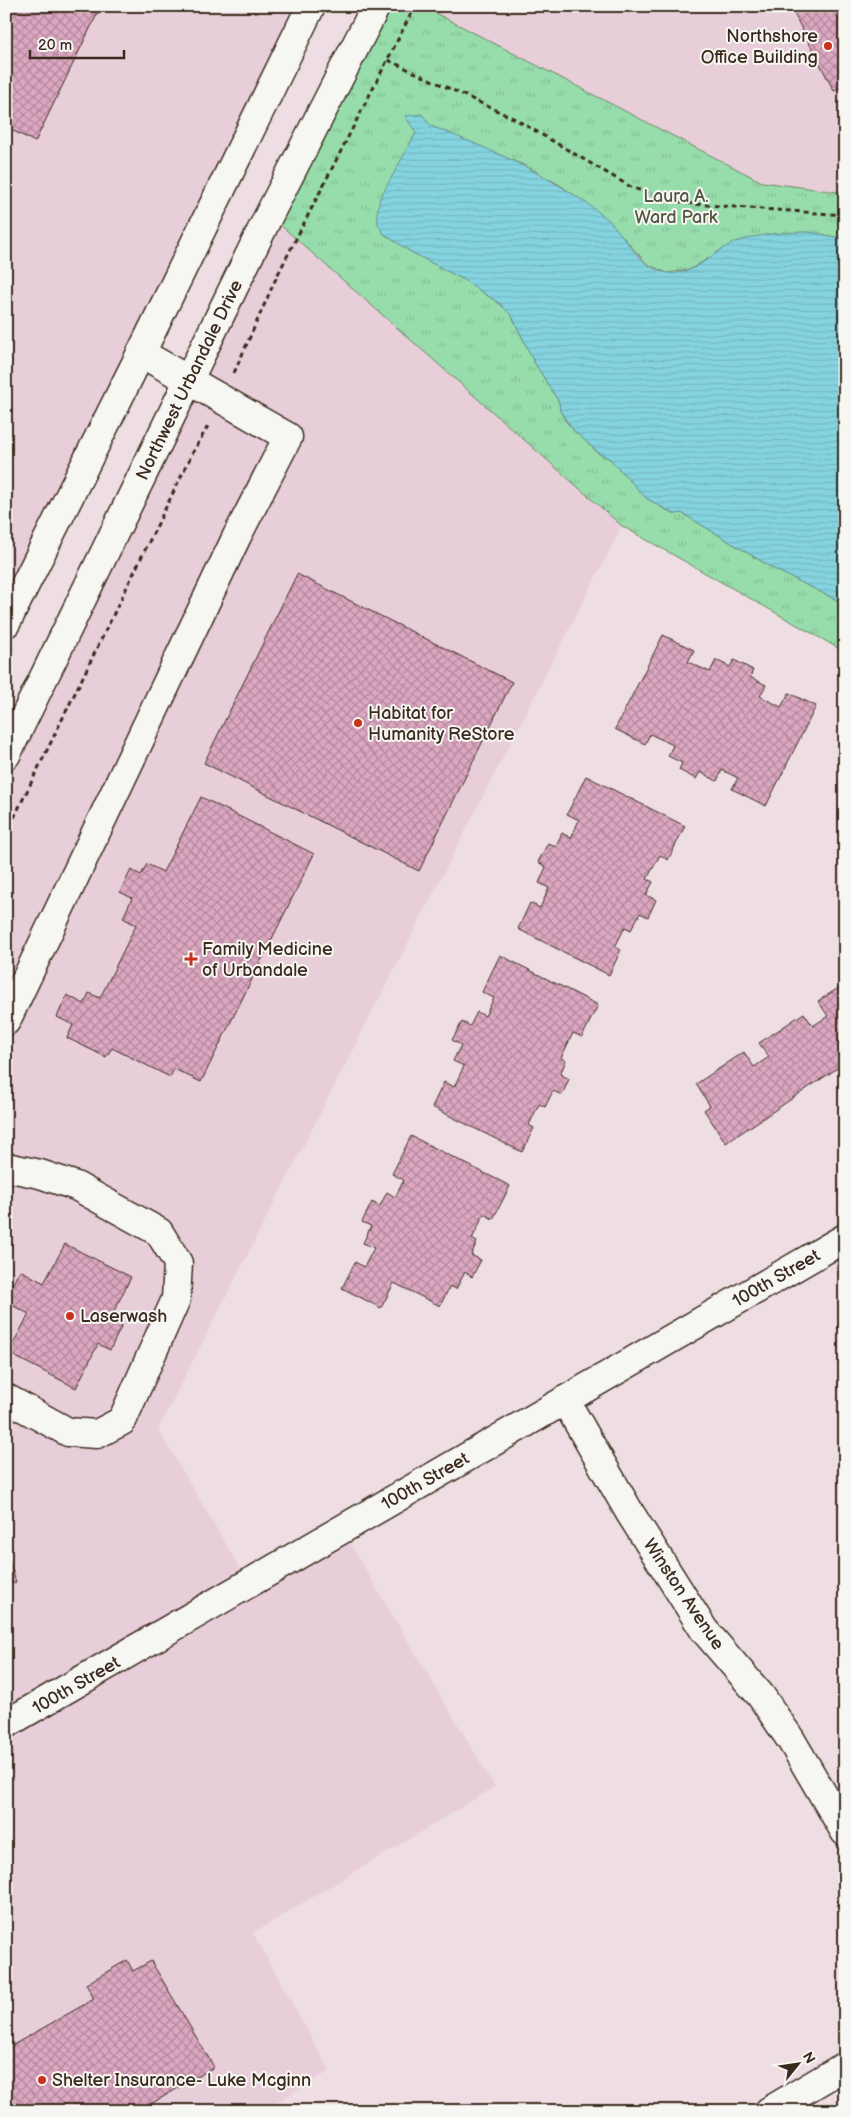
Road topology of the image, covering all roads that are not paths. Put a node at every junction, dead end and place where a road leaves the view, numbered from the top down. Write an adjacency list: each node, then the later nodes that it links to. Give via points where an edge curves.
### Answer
1 (311, 6): 3 (street)
2 (376, 6): 4 (street, Northwest Urbandale Drive)
3 (141, 354): 4 (street); 5 (street)
4 (188, 380): 6 (street, Northwest Urbandale Drive); 7 (street, via 288,437 236,536)
5 (6, 623)
6 (6, 755)
7 (6, 1021)
8 (6, 1167): 10 (street, via 76,1186 158,1232 178,1263 176,1299 122,1421 98,1434 68,1432)
9 (845, 1238): 11 (street, 100th Street)
10 (6, 1398)
11 (564, 1400): 12 (street, 100th Street); 13 (street, Winston Avenue, via 704,1630 761,1696)
12 (6, 1724)
13 (845, 1832)
14 (845, 2066): 15 (street)
15 (769, 2111)

